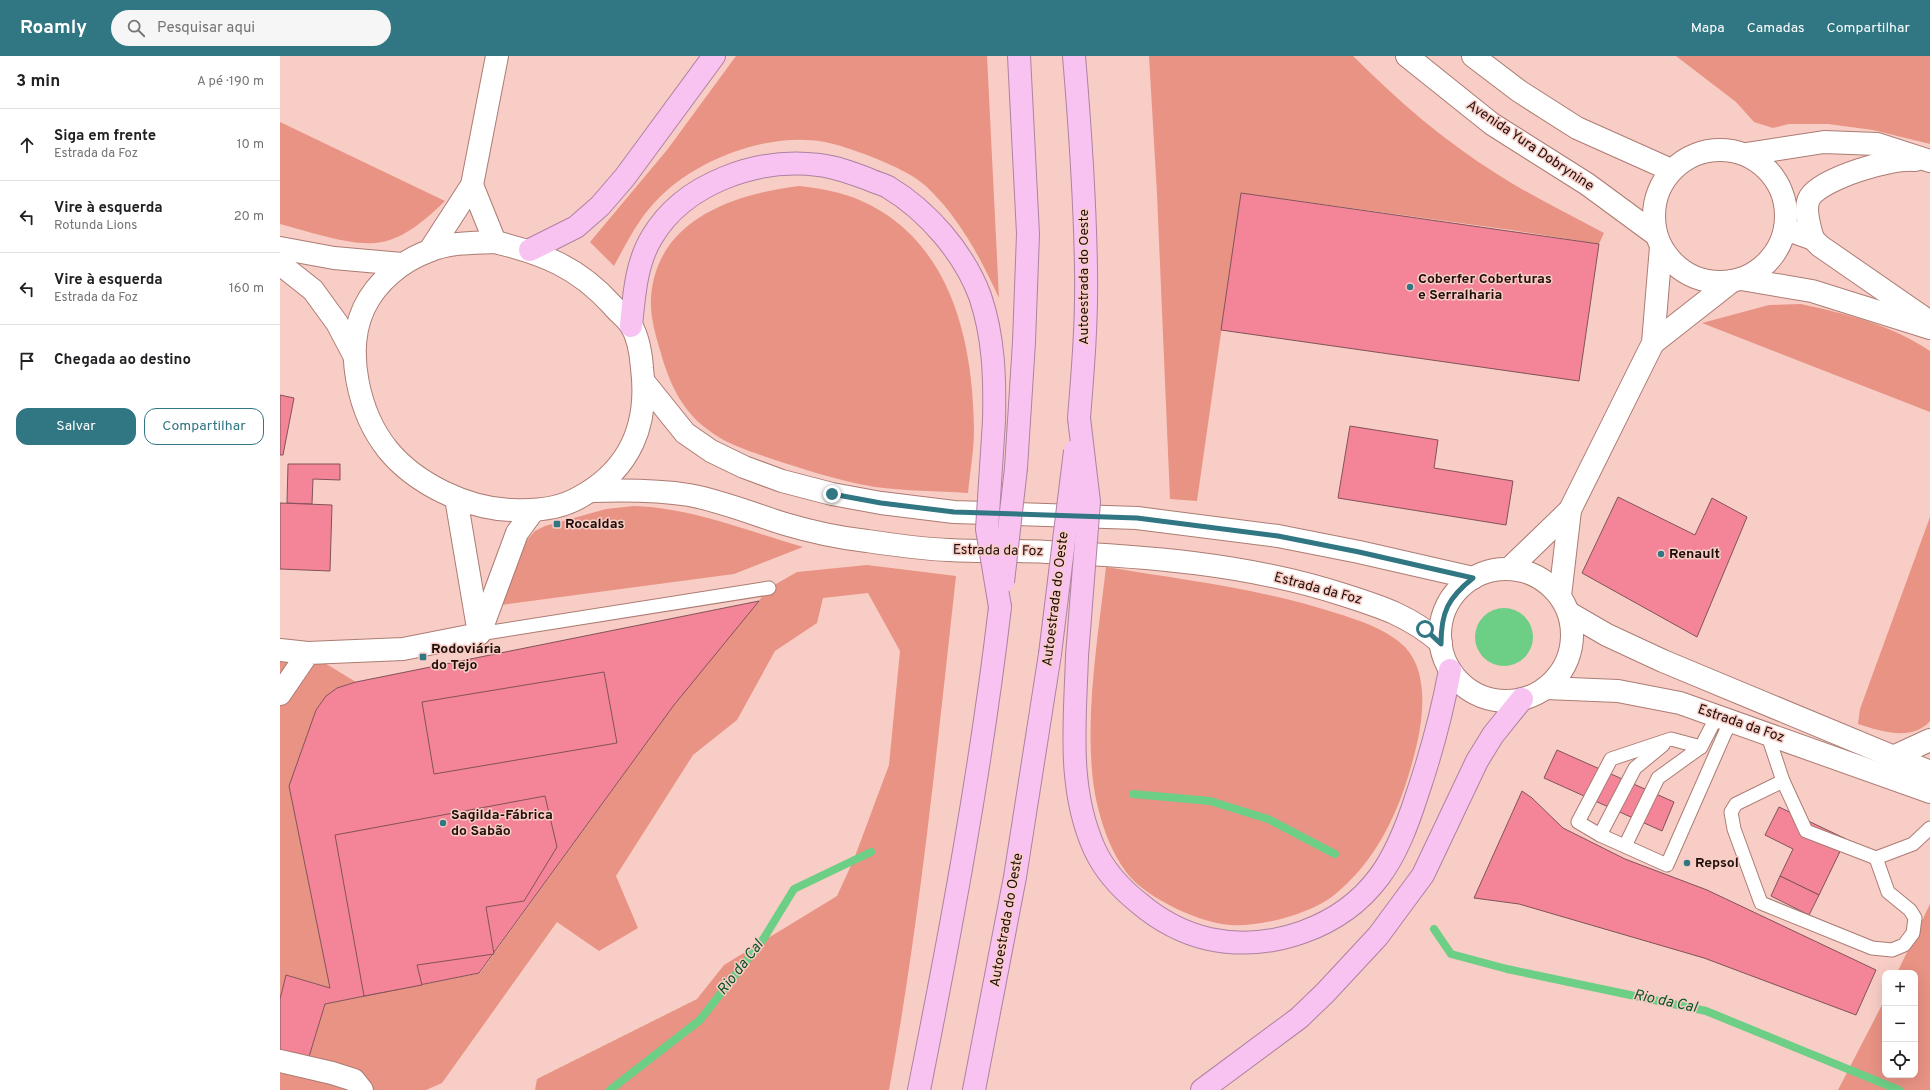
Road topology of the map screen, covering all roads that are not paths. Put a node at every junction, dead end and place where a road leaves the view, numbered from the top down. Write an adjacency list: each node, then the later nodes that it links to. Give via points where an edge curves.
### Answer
1 (497, 56): 10 (main road)
2 (714, 56): 17 (highway, via 625,177 600,206 576,226)
3 (1019, 56): 36 (highway, bridge, via 1028,234 1016,468)
4 (1074, 56): 27 (highway, Autoestrada do Oeste, via 1086,272)
5 (1408, 56): 13 (main road, Avenida Yura Dobrynine, via 1492,124 1587,184)
6 (1473, 56): 9 (main road, via 1519,91 1577,128)
7 (1746, 154): 8 (main road, via 1824,142 1877,144); 9 (main road, via 1711,149 1694,154); 11 (main road, via 1765,166 1779,184 1786,206)
8 (1930, 162): 12 (main road, via 1910,159 1886,163 1834,179 1821,186 1809,198 1807,211)
9 (1671, 170): 13 (main road, via 1661,184 1655,200 1653,217)
10 (472, 184): 14 (main road); 16 (main road)
11 (1785, 229): 12 (main road); 20 (main road, via 1780,245 1770,260 1757,271)
12 (1813, 239): 21 (main road)
13 (1658, 241): 20 (main road, via 1674,264 1691,276 1711,282); 24 (main road)
14 (495, 242): 16 (main road, via 462,243); 17 (main road)
15 (280, 248): 19 (main road, via 334,258)
16 (430, 250): 19 (main road)
17 (530, 250): 22 (main road, via 560,263 586,280)
18 (280, 264): 25 (main road, via 313,290 338,323)
19 (402, 264): 25 (main road, via 379,286 364,308)
20 (1736, 280): 23 (main road, via 1812,291); 24 (main road)
21 (1930, 322)
22 (631, 326): 26 (main road, via 641,353); 36 (highway, bridge, via 642,257 652,237 668,216 697,192 724,178 749,170 783,164 819,165 852,173 888,187 942,232 966,267 980,296 990,332 995,373 987,528)
23 (1930, 328)
24 (1653, 343): 30 (main road)
25 (355, 357): 29 (main road, via 362,403 372,427 389,451 407,469)
26 (644, 382): 28 (main road, via 643,415 635,442 619,468); 33 (main road, via 685,433 711,451 782,481 832,494 954,512 1137,518 1278,536)
27 (1079, 418): 41 (highway, bridge, via 1089,502 1077,656 1074,754 1076,785 1082,817 1094,849 1109,875 1129,896 1154,915 1178,929 1209,939 1240,942 1276,939 1307,931 1337,916 1361,898 1393,855 1411,815 1431,755); 61 (highway, Autoestrada do Oeste, bridge, via 1050,654 1015,877)
28 (593, 490): 31 (main road, via 572,502); 38 (main road, Estrada da Foz, via 649,490 690,495 786,525 865,541 948,550 1045,552 1137,558 1266,574 1321,587 1406,617 1425,629)
29 (456, 498): 31 (main road, via 480,507); 37 (main road)
30 (1570, 510): 32 (main road); 35 (main road)
31 (533, 511): 37 (main road, via 517,533)
32 (1509, 569): 33 (main road, via 1490,571); 35 (main road, via 1528,572 1546,582)
33 (1473, 578): 38 (main road, via 1458,590 1447,606 1441,624)
34 (769, 588): 37 (lane)
35 (1564, 604): 42 (main road, via 1572,634 1570,654 1560,673); 50 (main road, Estrada da Foz, via 1612,637 1663,661)
36 (1000, 607): 60 (highway, via 972,804)
37 (480, 634): 40 (main road, via 403,649)
38 (1441, 644): 41 (main road)
39 (280, 650): 40 (main road)
40 (308, 653): 43 (main road)
41 (1450, 670): 44 (main road, via 1464,686 1482,696 1502,700)
42 (1546, 688): 44 (main road); 45 (main road, Estrada da Foz, via 1635,694 1680,703)
43 (280, 694)
44 (1522, 699): 62 (highway, via 1493,735 1477,761 1423,875 1378,936 1299,1018)
45 (1724, 718): 46 (main road, Estrada da Foz); 49 (lane); 56 (lane, via 1725,733 1667,866)
46 (1767, 733): 52 (lane); 53 (main road, Estrada da Foz)
47 (1671, 739): 49 (lane); 55 (lane, via 1635,768); 55 (lane, via 1611,759 1578,822)
48 (1930, 740): 50 (main road)
49 (1701, 747): 56 (lane, via 1658,778)
50 (1893, 757): 51 (main road, Estrada da Foz)
51 (1930, 772)
52 (1783, 781): 57 (lane, via 1806,831); 57 (lane, via 1736,804 1731,812 1734,829 1761,903 1872,948 1892,950 1904,945 1913,933 1915,918 1910,910 1888,892)
53 (1930, 792)
54 (1930, 828): 57 (lane, via 1913,844)
55 (1600, 834): 56 (lane)
56 (1625, 846)
57 (1876, 858)
58 (280, 1062): 59 (main road, via 354,1080)
59 (362, 1090)
60 (919, 1090)
61 (974, 1090)
62 (1202, 1090)

